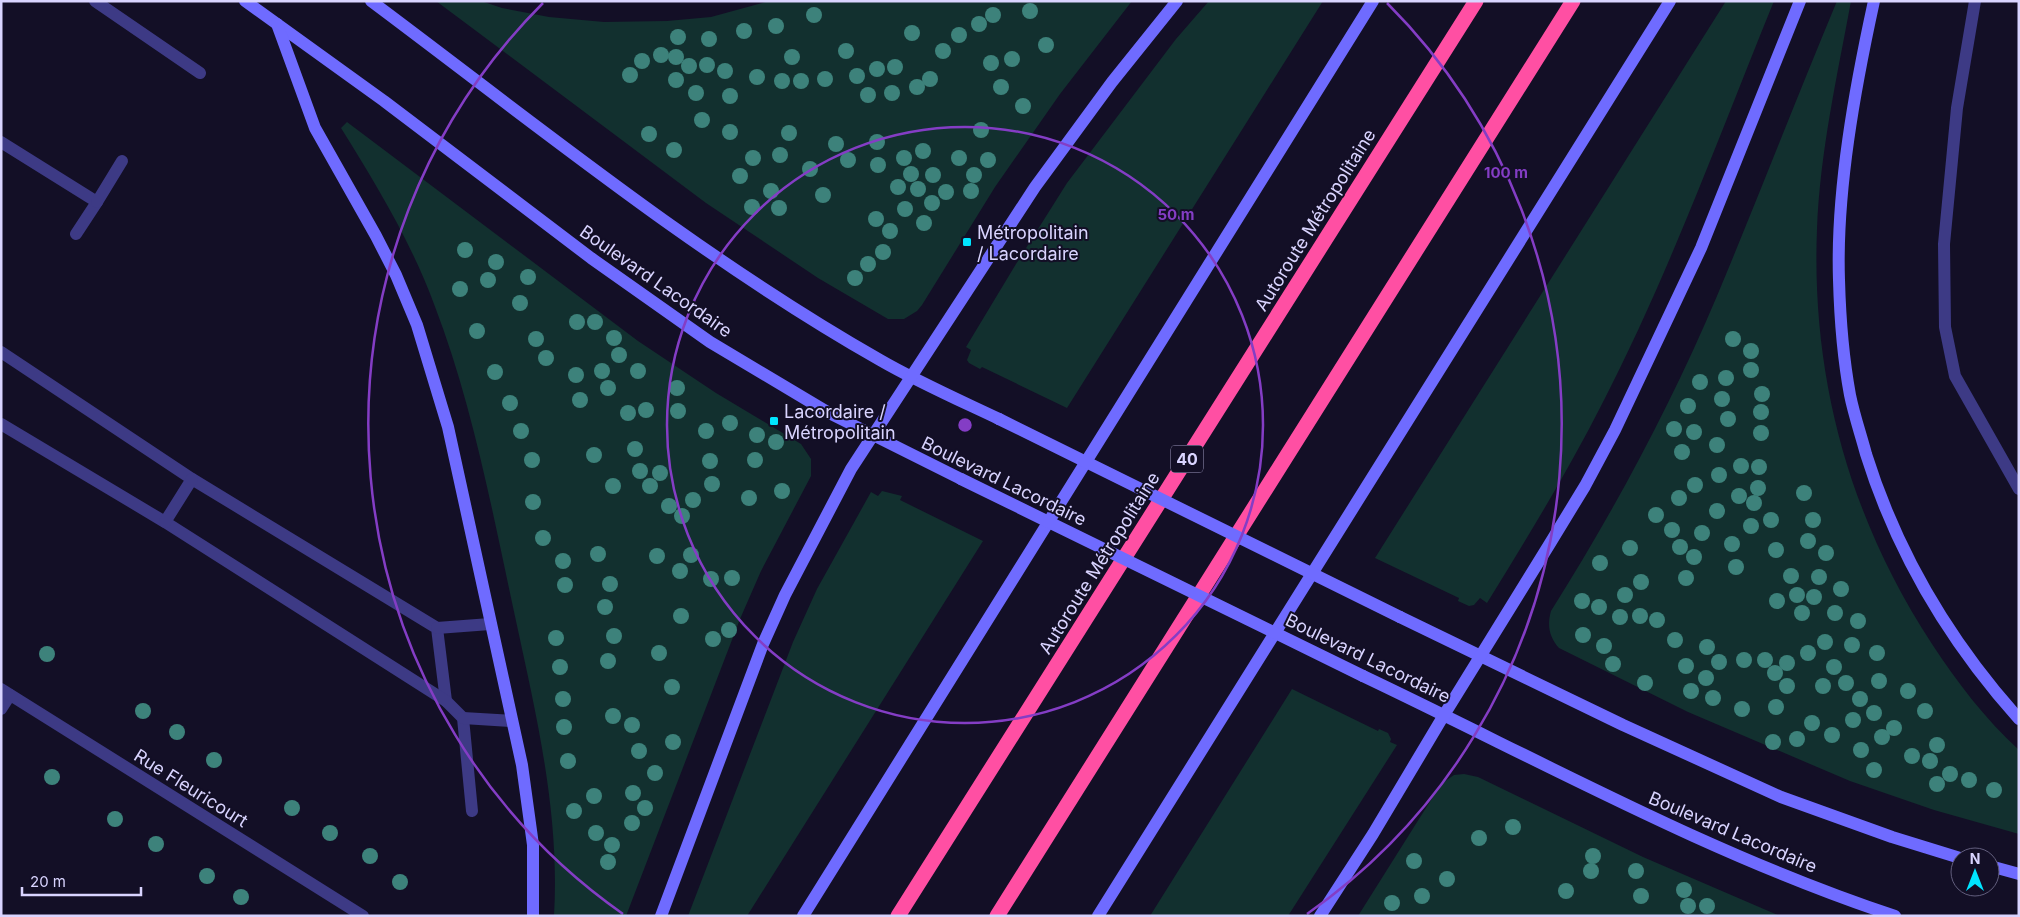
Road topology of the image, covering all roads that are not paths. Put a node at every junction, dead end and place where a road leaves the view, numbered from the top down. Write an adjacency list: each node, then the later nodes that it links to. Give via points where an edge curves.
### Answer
1 (95, 1): 13 (street)
2 (245, 1): 12 (main road, Boulevard Lacordaire)
3 (371, 1): 19 (main road, via 686,236 796,309)
4 (1177, 1): 19 (main road, via 1112,82 1035,187)
5 (1373, 1): 42 (main road)
6 (1476, 1): 43 (highway, Autoroute Métropolitaine / 40)
7 (1573, 1): 44 (highway)
8 (1670, 1): 45 (main road)
9 (1800, 1): 27 (main road, via 1701,248 1634,390 1585,486)
10 (1874, 1): 33 (main road, via 1853,112 1842,213 1840,309 1850,396 1882,499 1915,571 1970,660)
11 (1974, 1): 23 (street, via 1958,108 1944,244 1945,327 1955,376)
12 (277, 24): 21 (main road, Boulevard Lacordaire, via 710,342); 25 (main road, via 315,128 376,236 417,325 448,427)
13 (200, 73)
14 (1, 142): 16 (street)
15 (122, 162): 16 (street)
16 (97, 202): 17 (street)
17 (76, 234)
18 (1, 352): 22 (street)
19 (910, 376): 21 (main road); 27 (main road, bridge)
20 (1, 424): 24 (street)
21 (873, 436): 31 (main road, Boulevard Lacordaire, bridge); 41 (main road, via 851,469 763,644)
22 (192, 479): 24 (street); 26 (street)
23 (2019, 489)
24 (165, 522): 29 (street)
25 (490, 624): 26 (street); 34 (main road)
26 (437, 628): 29 (street)
27 (1480, 657): 31 (main road); 36 (main road, via 1781,797)
28 (6, 692): 30 (street); 39 (street, Rue Fleuricourt)
29 (446, 701): 32 (street)
30 (1, 709)
31 (1444, 715): 46 (main road); 47 (main road, Boulevard Lacordaire, via 1710,843 1832,894)
32 (463, 718): 34 (street); 35 (street)
33 (2019, 719)
34 (512, 721): 40 (main road, via 530,812)
35 (472, 811)
36 (1950, 855)
37 (2000, 869): 38 (main road)
38 (2019, 874)
39 (363, 916)
40 (533, 916)
41 (661, 916)
42 (803, 916)
43 (898, 916)
44 (997, 916)
45 (1098, 916)
46 (1320, 916)
47 (1895, 916)

